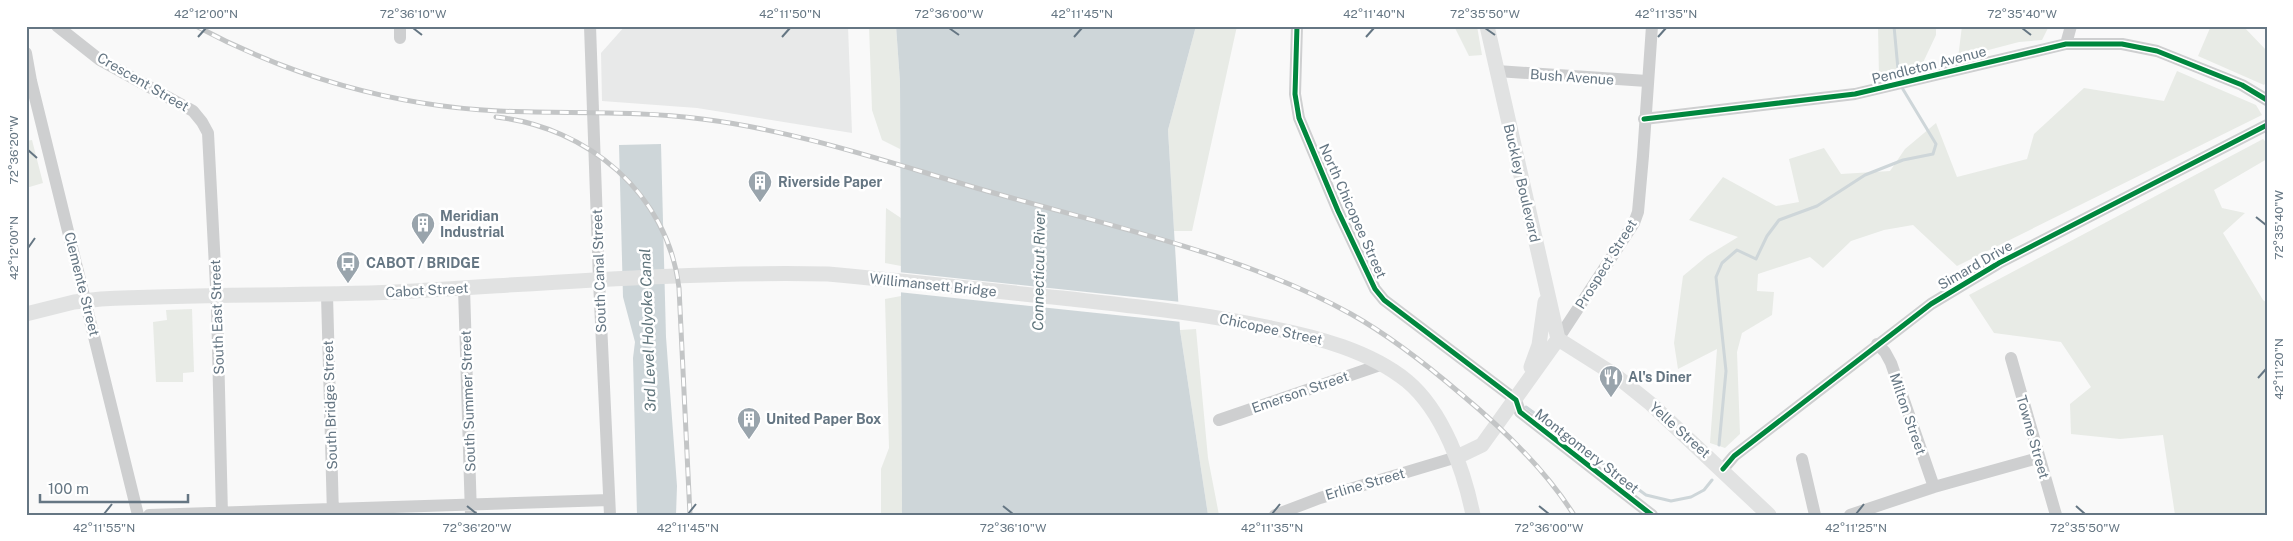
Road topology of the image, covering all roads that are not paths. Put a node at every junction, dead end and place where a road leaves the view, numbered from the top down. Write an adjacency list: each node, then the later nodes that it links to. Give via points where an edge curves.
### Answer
1 (58, 26): 14 (street, Crescent Street, via 100,60 183,104)
2 (590, 26): 17 (street, South Canal Street)
3 (1297, 26): 29 (street, North Chicopee Street, via 1295,94 1299,118 1371,283 1384,300)
4 (1487, 26): 9 (main road, Buckley Boulevard)
5 (1652, 26): 11 (street, Prospect Street)
6 (2071, 26): 7 (street)
7 (2066, 44): 12 (street, Pendleton Avenue, via 2122,44 2157,51 2242,85); 13 (street, Pendleton Avenue, via 1855,94)
8 (26, 53): 10 (street, Clemente Street)
9 (1497, 71): 11 (street, Bush Avenue); 18 (main road, Buckley Boulevard)
10 (29, 82): 22 (street, Clemente Street)
11 (1647, 82): 13 (street, Prospect Street)
12 (2267, 100)
13 (1644, 119): 25 (street, Prospect Street, via 1638,212 1634,223)
14 (202, 122): 21 (street, South East Street, via 209,143)
15 (2267, 125): 26 (street, Simard Drive, via 1999,263 1931,304)
16 (828, 274): 17 (main road, Cabot Street); 23 (main road, Willimansett Bridge)
17 (605, 280): 19 (main road, Cabot Street); 36 (street, South Canal Street)
18 (1546, 283): 25 (main road, Buckley Boulevard); 29 (main road, via 1539,345)
19 (464, 288): 20 (main road, Cabot Street); 37 (street, South Summer Street)
20 (326, 295): 21 (main road, Cabot Street); 38 (street, South Bridge Street)
21 (216, 296): 22 (main road, Cabot Street); 39 (street, South East Street)
22 (87, 301): 24 (main road, Cabot Street); 40 (street, Clemente Street)
23 (1185, 311): 28 (main road, Chicopee Street, via 1318,338)
24 (26, 314)
25 (1558, 339): 29 (main road, Prospect Street); 34 (main road, Yelle Street, via 1615,375)
26 (1877, 344): 34 (street, Simard Drive, via 1734,456); 35 (street, Milton Street, via 1891,363)
27 (2011, 358): 32 (street, Towne Street)
28 (1380, 365): 30 (street, Emerson Street); 31 (main road, Chicopee Street, via 1406,380 1418,392 1434,413)
29 (1520, 394): 31 (main road, Prospect Street, via 1482,445); 45 (street, Montgomery Street, via 1520,412)
30 (1219, 420)
31 (1457, 457): 43 (street, Erline Street, via 1320,498); 44 (main road, Chicopee Street)
32 (2038, 458): 35 (street); 49 (street, Towne Street)
33 (1802, 459): 47 (street)
34 (1722, 469): 46 (main road, Yelle Street)
35 (1934, 487): 48 (street)
36 (609, 500): 37 (street); 42 (street, South Canal Street)
37 (471, 510): 38 (street)
38 (333, 512): 39 (street)
39 (222, 514): 41 (street)
40 (138, 515)
41 (149, 515)
42 (610, 515)
43 (1275, 515)
44 (1473, 515)
45 (1652, 515)
46 (1769, 515)
47 (1814, 515)
48 (1850, 515)
49 (2056, 515)

